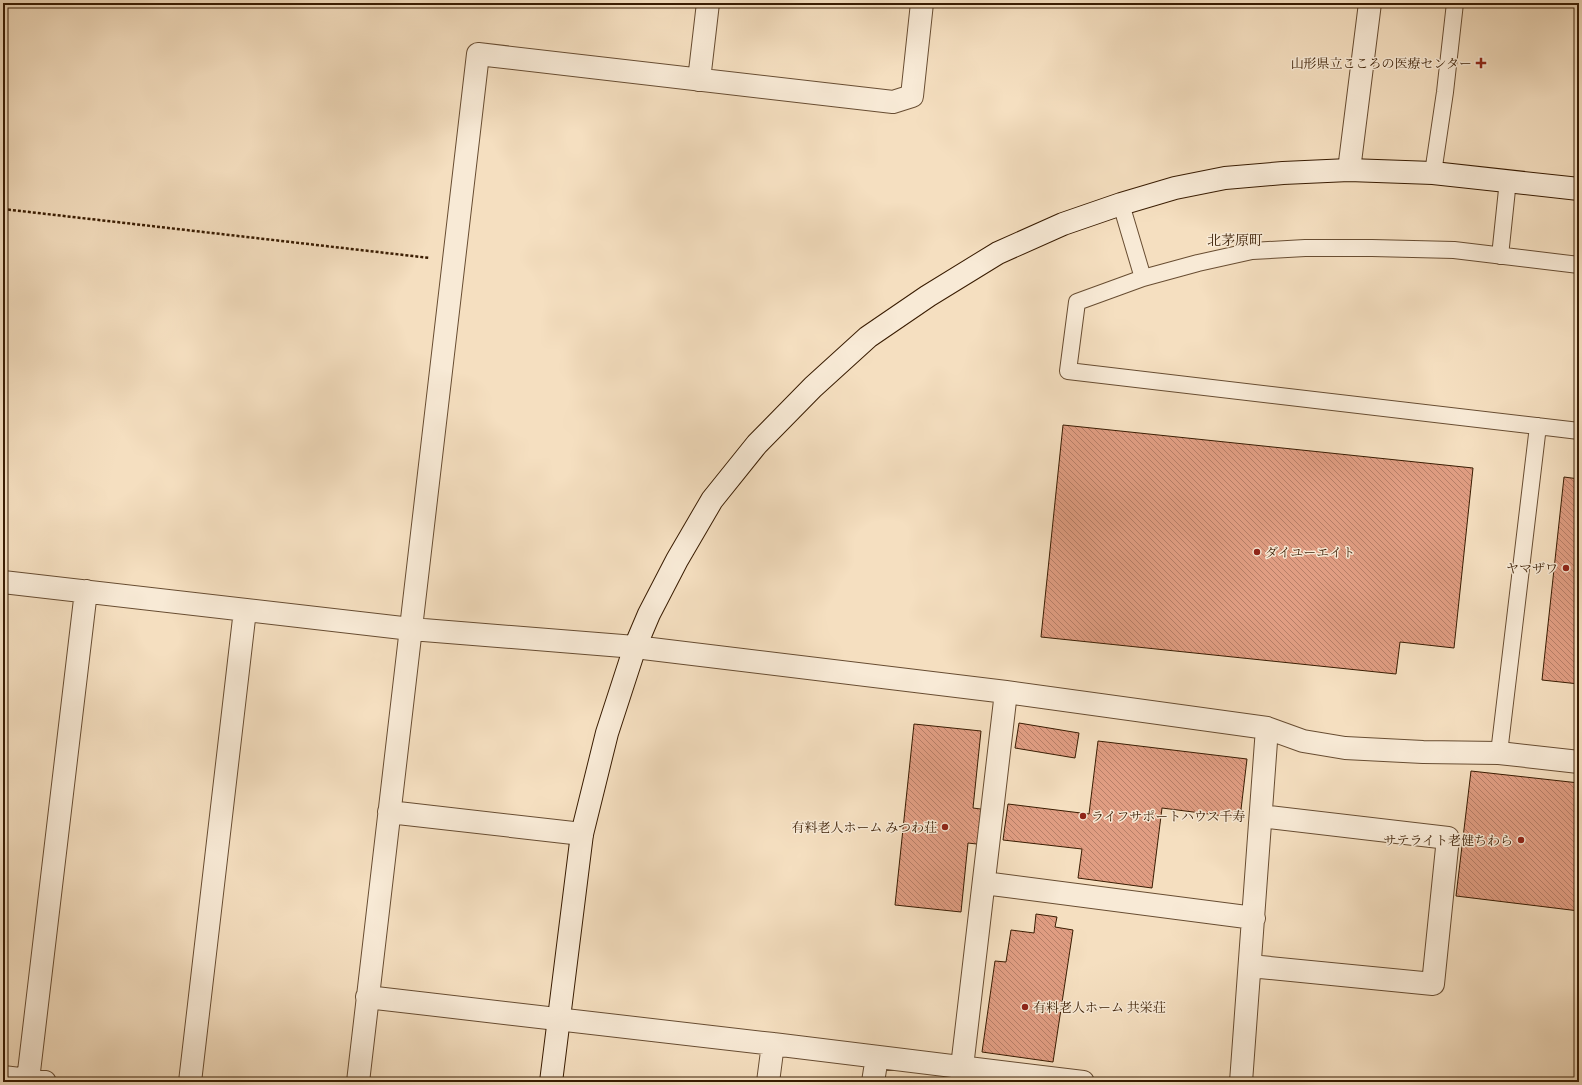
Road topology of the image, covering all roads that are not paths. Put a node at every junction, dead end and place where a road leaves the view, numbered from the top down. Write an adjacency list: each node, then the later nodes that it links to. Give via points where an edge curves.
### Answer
1 (708, 3): 5 (street)
2 (922, 3): 5 (street, via 912,96 892,102)
3 (1370, 3): 6 (street)
4 (1455, 3): 7 (lane)
5 (699, 80): 19 (street, via 478,54)
6 (1349, 170): 7 (street); 10 (street, via 1225,178 1175,188)
7 (1433, 174): 8 (street)
8 (1508, 180): 9 (street); 11 (lane)
9 (1579, 189)
10 (1120, 204): 13 (lane); 20 (street, via 1063,224 998,253 868,337 812,387 757,444 712,500 677,560)
11 (1500, 256): 12 (lane); 13 (lane, via 1454,250 1372,248 1252,251)
12 (1579, 265)
13 (1143, 278): 14 (lane, via 1077,302 1068,371)
14 (1538, 426): 15 (lane); 23 (lane)
15 (1579, 431)
16 (3, 582): 17 (street)
17 (86, 591): 18 (street); 37 (street)
18 (245, 610): 19 (street); 39 (street)
19 (411, 629): 20 (street); 25 (street)
20 (635, 647): 21 (street); 27 (street, via 607,733)
21 (1006, 692): 22 (street); 28 (street)
22 (1267, 728): 23 (street, via 1303,742 1346,748); 26 (street)
23 (1499, 753): 24 (street)
24 (1579, 762)
25 (389, 812): 27 (street); 31 (street)
26 (1261, 816): 29 (street); 30 (street, via 1448,838 1433,984)
27 (582, 834): 32 (street)
28 (984, 883): 29 (street); 35 (street)
29 (1254, 918): 30 (street)
30 (1250, 966): 45 (street)
31 (367, 998): 32 (street); 40 (street)
32 (559, 1020): 33 (street); 41 (street)
33 (773, 1044): 34 (street); 42 (street)
34 (877, 1057): 35 (street); 43 (street)
35 (962, 1067): 38 (street)
36 (3, 1077): 37 (street)
37 (37, 1081)
38 (1060, 1081): 44 (street)
39 (190, 1082)
40 (358, 1082)
41 (551, 1082)
42 (768, 1082)
43 (873, 1082)
44 (1083, 1082)
45 (1240, 1082)

